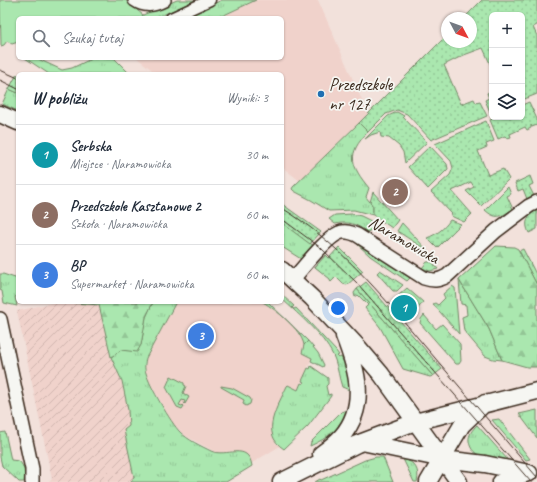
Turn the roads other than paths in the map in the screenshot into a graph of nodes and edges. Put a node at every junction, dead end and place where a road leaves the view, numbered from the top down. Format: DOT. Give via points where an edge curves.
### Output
graph roads {
  1 [pos="135,0"];
  2 [pos="164,0"];
  3 [pos="210,0"];
  4 [pos="175,16"];
  5 [pos="0,114"];
  6 [pos="16,121"];
  7 [pos="537,202"];
  8 [pos="287,275"];
  9 [pos="0,319"];
  10 [pos="342,330"];
  11 [pos="537,391"];
  12 [pos="485,403"];
  13 [pos="415,422"];
  14 [pos="362,442"];
  15 [pos="443,458"];
  16 [pos="532,474"];
  17 [pos="286,480"];
  18 [pos="32,482"];
  19 [pos="428,482"];
  20 [pos="459,482"];
  21 [pos="502,482"];
  1 -- 2 [label="street" via="144,4 155,4"];
  3 -- 4 [label="street"];
  5 -- 6 [label="street"];
  7 -- 8 [label="street, Naramowicka" via="496,231 440,280 424,278 357,235 345,232 340,232"];
  8 -- 10 [label="street, Naramowicka"];
  9 -- 18 [label="street" via="32,469"];
  10 -- 13 [label="street, Naramowicka" via="380,374"];
  10 -- 17 [label="street" via="358,382 359,398 356,410 342,436"];
  11 -- 12 [label="street"];
  12 -- 13 [label="street"];
  12 -- 15 [label="street" via="462,426"];
  13 -- 14 [label="street"];
  13 -- 15 [label="street, Naramowicka"];
  14 -- 15 [label="street"];
  14 -- 17 [label="street"];
  15 -- 16 [label="street"];
  15 -- 19 [label="street"];
  15 -- 20 [label="street, Naramowicka"];
  16 -- 21 [label="street"];
}
